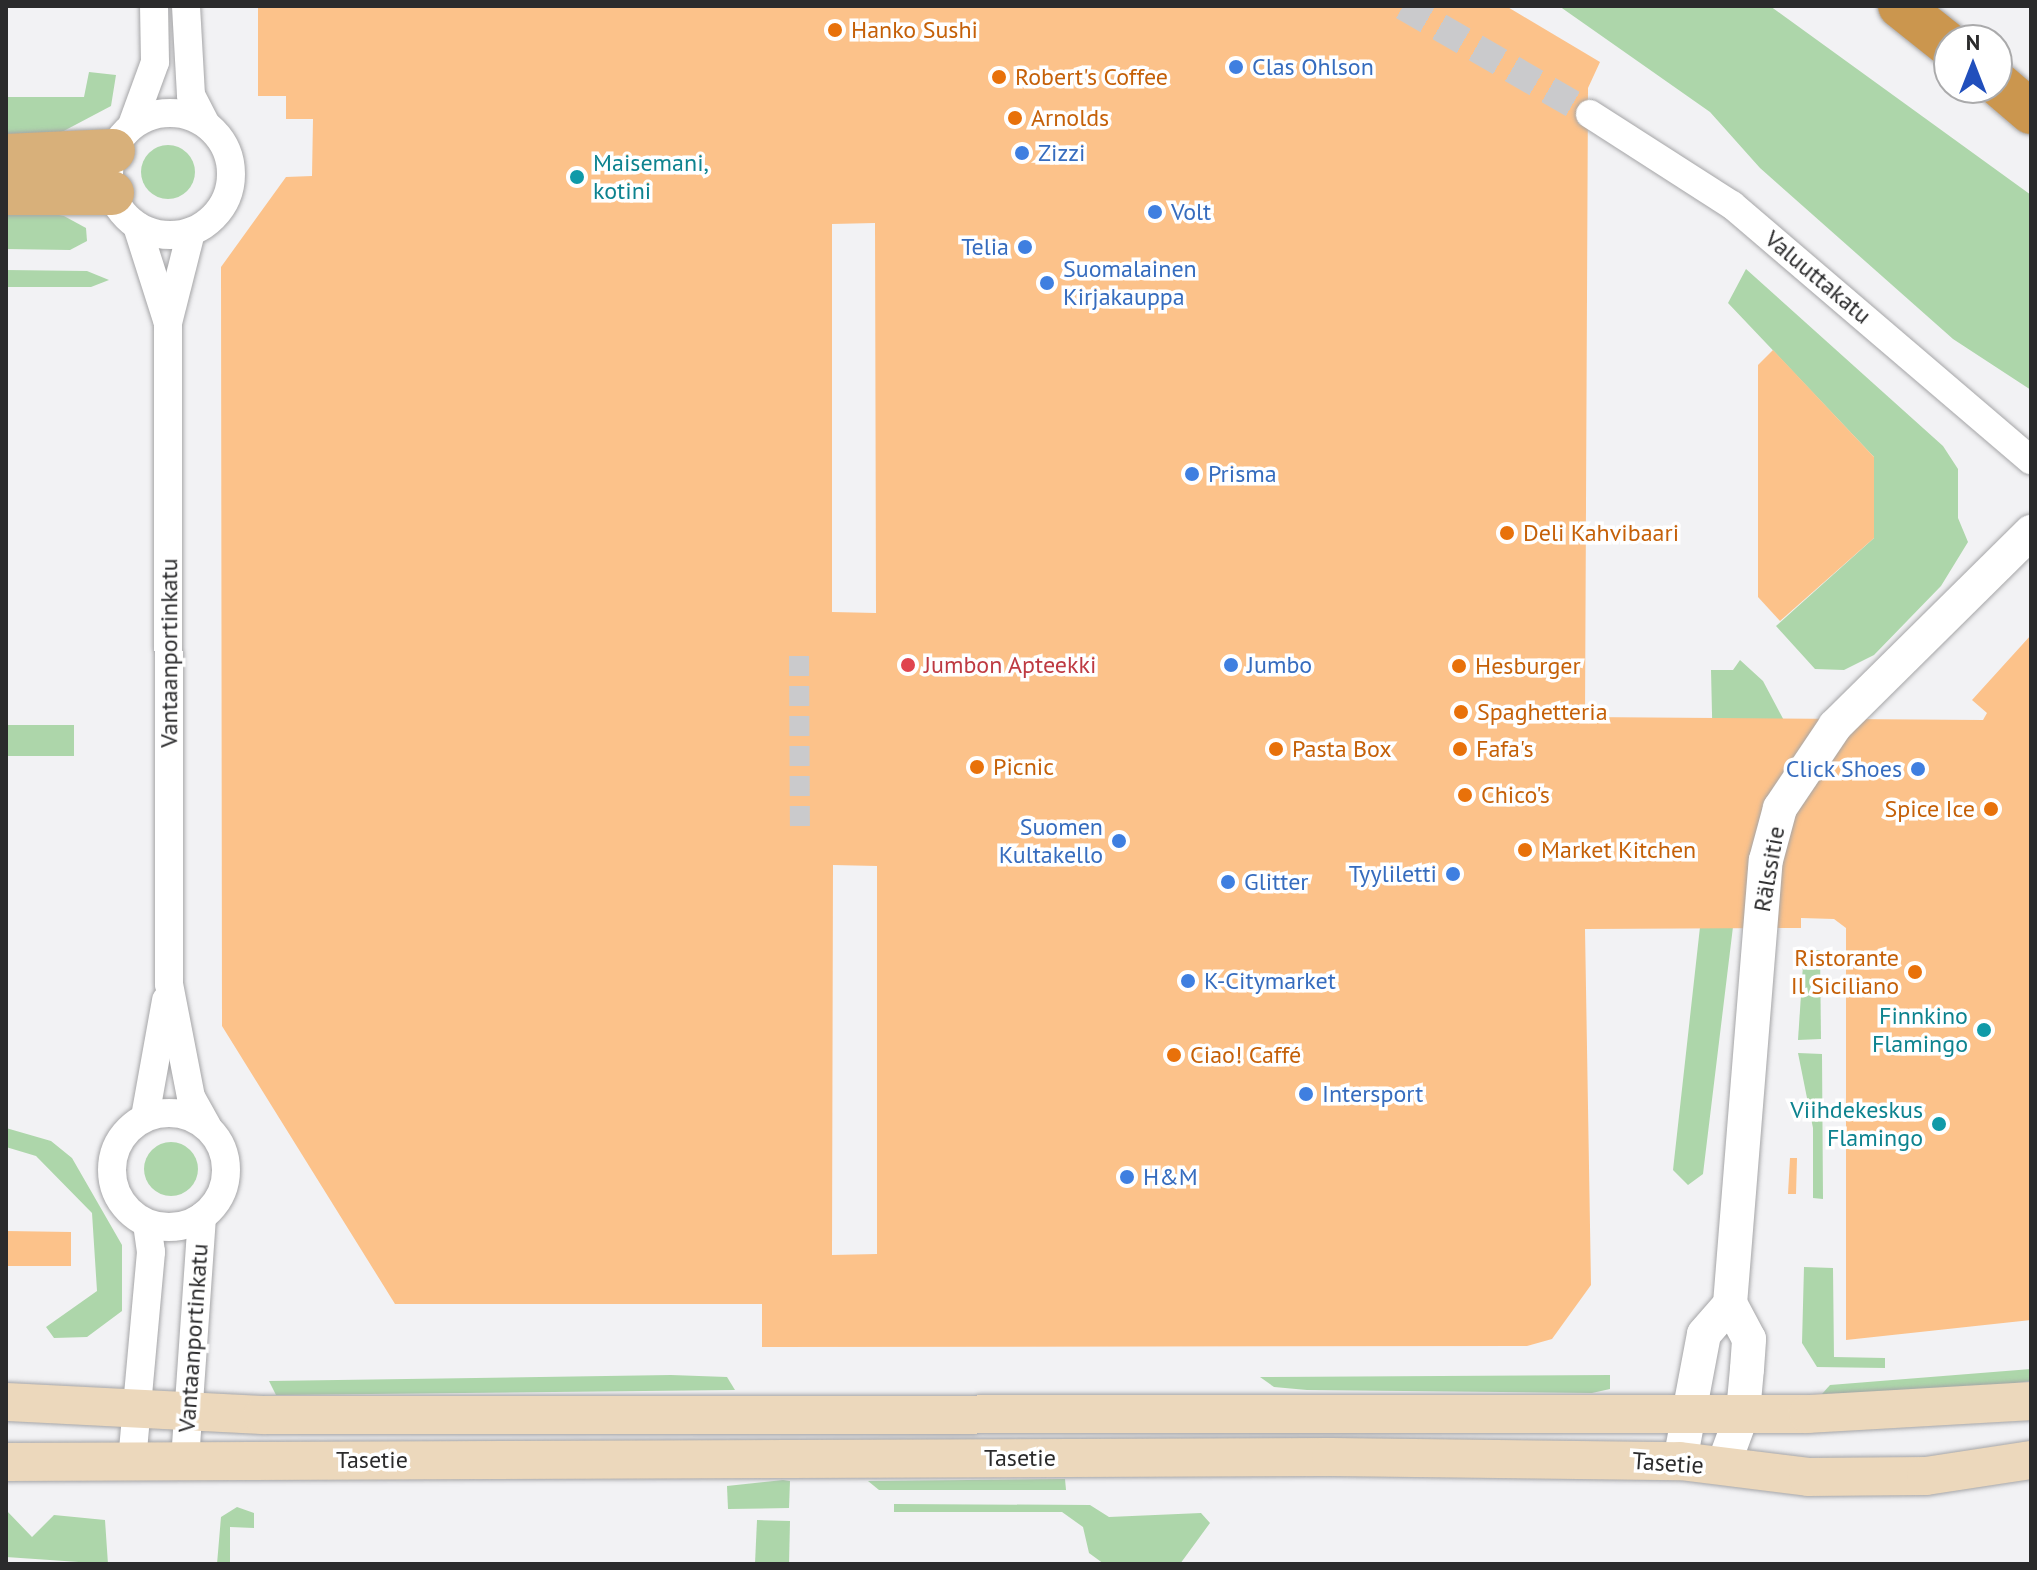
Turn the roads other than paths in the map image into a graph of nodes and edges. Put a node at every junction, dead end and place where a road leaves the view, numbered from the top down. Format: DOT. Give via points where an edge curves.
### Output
graph roads {
  1 [pos="154,6"];
  2 [pos="186,6"];
  3 [pos="1900,6"];
  4 [pos="1933,32"];
  5 [pos="2013,97"];
  6 [pos="2031,112"];
  7 [pos="1590,114"];
  8 [pos="205,122"];
  9 [pos="122,138"];
  10 [pos="6,156"];
  11 [pos="6,193"];
  12 [pos="124,210"];
  13 [pos="191,232"];
  14 [pos="168,323"];
  15 [pos="2031,460"];
  16 [pos="2031,532"];
  17 [pos="169,984"];
  18 [pos="145,1117"];
  19 [pos="207,1126"];
  20 [pos="202,1217"];
  21 [pos="147,1223"];
  22 [pos="1730,1304"];
  23 [pos="2031,1401"];
  24 [pos="6,1402"];
  25 [pos="140,1409"];
  26 [pos="1689,1410"];
  27 [pos="190,1411"];
  28 [pos="1743,1412"];
  29 [pos="185,1460"];
  30 [pos="2031,1460"];
  31 [pos="132,1461"];
  32 [pos="1680,1461"];
  33 [pos="6,1462"];
  34 [pos="1723,1466"];
  1 -- 9 [label="street" via="155,62"];
  2 -- 8 [label="street" via="191,95"];
  3 -- 4 [label="highway"];
  5 -- 6 [label="highway"];
  7 -- 15 [label="street, Valuuttakatu" via="1732,205"];
  8 -- 9 [label="street" via="174,112"];
  8 -- 13 [label="street" via="222,141 230,187 223,206"];
  9 -- 10 [label="main road"];
  9 -- 12 [label="street"];
  11 -- 12 [label="main road"];
  12 -- 13 [label="street"];
  12 -- 14 [label="street, Vantaanportinkatu"];
  13 -- 14 [label="street, Vantaanportinkatu"];
  14 -- 17 [label="street, Vantaanportinkatu"];
  16 -- 22 [label="street, Rälssitie" via="1835,726 1780,808 1766,860"];
  17 -- 18 [label="street, Vantaanportinkatu"];
  17 -- 19 [label="street, Vantaanportinkatu" via="191,1097"];
  18 -- 19 [label="street" via="171,1112"];
  18 -- 21 [label="street" via="119,1141 111,1170 122,1204"];
  19 -- 20 [label="street, Vantaanportinkatu" via="227,1171 222,1194"];
  20 -- 21 [label="street, Vantaanportinkatu" via="168,1228"];
  20 -- 27 [label="street, Vantaanportinkatu"];
  21 -- 25 [label="street, Vantaanportinkatu" via="151,1252"];
  22 -- 26 [label="street" via="1704,1334"];
  22 -- 28 [label="street" via="1749,1339"];
  23 -- 28 [label="main road, Tasetie" via="1987,1409"];
  24 -- 25 [label="main road, Tasetie"];
  25 -- 27 [label="main road, Tasetie"];
  25 -- 31 [label="street, Vantaanportinkatu"];
  26 -- 27 [label="main road, Tasetie"];
  26 -- 28 [label="main road, Tasetie"];
  26 -- 32 [label="street"];
  27 -- 29 [label="street, Vantaanportinkatu"];
  28 -- 34 [label="street"];
  29 -- 31 [label="main road, Tasetie"];
  29 -- 32 [label="main road, Tasetie"];
  30 -- 34 [label="main road, Tasetie" via="1926,1476 1808,1477"];
  31 -- 33 [label="main road, Tasetie"];
  32 -- 34 [label="main road, Tasetie"];
}
